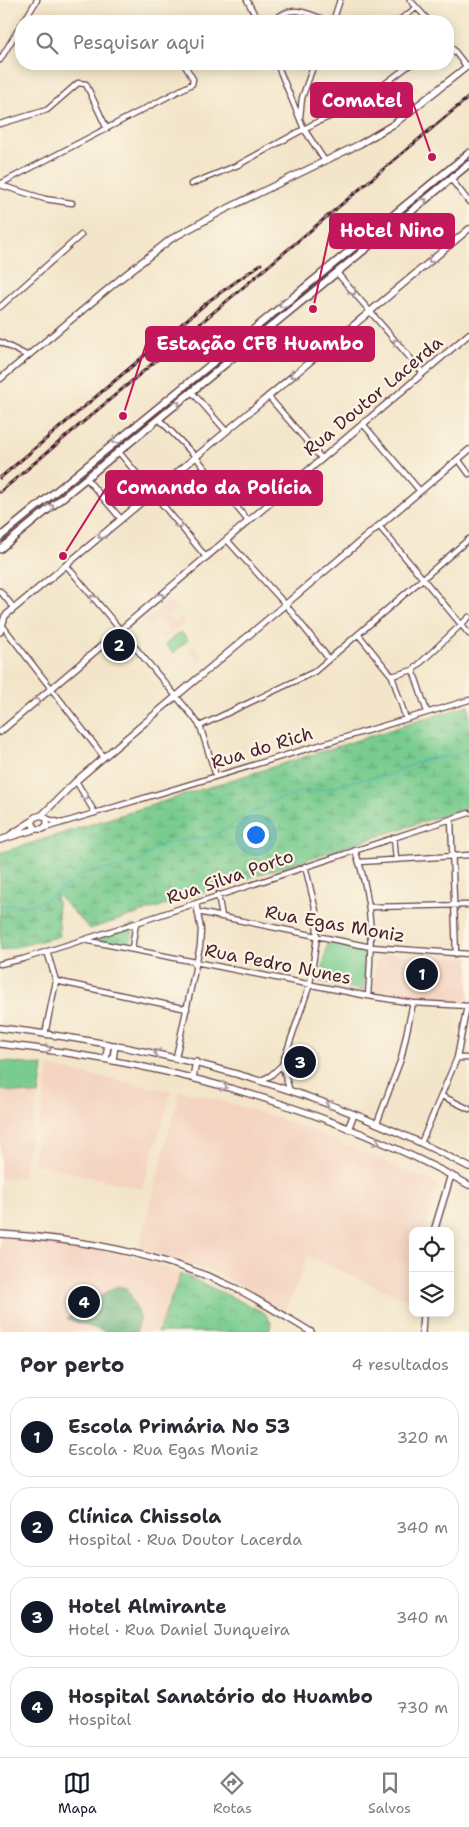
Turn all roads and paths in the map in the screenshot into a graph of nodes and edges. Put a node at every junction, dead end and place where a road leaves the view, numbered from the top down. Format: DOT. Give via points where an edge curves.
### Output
graph roads {
  1 [pos="38,0"];
  2 [pos="247,0"];
  3 [pos="340,0"];
  4 [pos="410,0"];
  5 [pos="416,8"];
  6 [pos="28,15"];
  7 [pos="255,15"];
  8 [pos="282,15"];
  9 [pos="312,15"];
  10 [pos="335,15"];
  11 [pos="406,15"];
  12 [pos="422,15"];
  13 [pos="15,35"];
  14 [pos="454,50"];
  15 [pos="1,56"];
  16 [pos="468,66"];
  17 [pos="188,70"];
  18 [pos="279,70"];
  19 [pos="312,70"];
  20 [pos="403,70"];
  21 [pos="299,118"];
  22 [pos="0,124"];
  23 [pos="106,127"];
  24 [pos="304,129"];
  25 [pos="469,153"];
  26 [pos="325,161"];
  27 [pos="469,164"];
  28 [pos="450,179"];
  29 [pos="191,184"];
  30 [pos="0,185"];
  31 [pos="469,202"];
  32 [pos="72,203"];
  33 [pos="406,204"];
  34 [pos="412,211"];
  35 [pos="469,229"];
  36 [pos="82,235"];
  37 [pos="367,237"];
  38 [pos="373,244"];
  39 [pos="337,273"];
  40 [pos="295,294"];
  41 [pos="302,302"];
  42 [pos="0,307"];
  43 [pos="370,311"];
  44 [pos="469,334"];
  45 [pos="0,342"];
  46 [pos="221,354"];
  47 [pos="28,356"];
  48 [pos="228,362"];
  49 [pos="423,373"];
  50 [pos="0,379"];
  51 [pos="192,392"];
  52 [pos="268,396"];
  53 [pos="159,418"];
  54 [pos="363,424"];
  55 [pos="132,427"];
  56 [pos="226,431"];
  57 [pos="139,434"];
  58 [pos="469,450"];
  59 [pos="118,452"];
  60 [pos="196,456"];
  61 [pos="322,459"];
  62 [pos="458,459"];
  63 [pos="469,474"];
  64 [pos="86,478"];
  65 [pos="420,491"];
  66 [pos="153,492"];
  67 [pos="24,517"];
  68 [pos="121,519"];
  69 [pos="248,521"];
  70 [pos="30,524"];
  71 [pos="379,526"];
  72 [pos="0,537"];
  73 [pos="469,539"];
  74 [pos="227,540"];
  75 [pos="0,549"];
  76 [pos="206,557"];
  77 [pos="66,565"];
  78 [pos="423,579"];
  79 [pos="0,591"];
  80 [pos="286,605"];
  81 [pos="14,608"];
  82 [pos="469,617"];
  83 [pos="1,623"];
  84 [pos="460,624"];
  85 [pos="120,631"];
  86 [pos="0,632"];
  87 [pos="358,634"];
  88 [pos="469,634"];
  89 [pos="330,659"];
  90 [pos="413,670"];
  91 [pos="392,676"];
  92 [pos="51,690"];
  93 [pos="175,696"];
  94 [pos="469,700"];
  95 [pos="427,712"];
  96 [pos="406,718"];
  97 [pos="200,726"];
  98 [pos="0,732"];
  99 [pos="104,757"];
  100 [pos="216,776"];
  101 [pos="76,781"];
  102 [pos="95,813"];
  103 [pos="469,813"];
  104 [pos="44,817"];
  105 [pos="451,819"];
  106 [pos="32,821"];
  107 [pos="63,823"];
  108 [pos="45,828"];
  109 [pos="36,829"];
  110 [pos="394,837"];
  111 [pos="2,839"];
  112 [pos="355,850"];
  113 [pos="469,855"];
  114 [pos="452,856"];
  115 [pos="396,859"];
  116 [pos="360,862"];
  117 [pos="305,866"];
  118 [pos="218,894"];
  119 [pos="196,903"];
  120 [pos="469,905"];
  121 [pos="454,906"];
  122 [pos="370,907"];
  123 [pos="198,912"];
  124 [pos="222,917"];
  125 [pos="136,923"];
  126 [pos="317,936"];
  127 [pos="83,939"];
  128 [pos="371,947"];
  129 [pos="132,948"];
  130 [pos="47,951"];
  131 [pos="456,954"];
  132 [pos="469,954"];
  133 [pos="198,962"];
  134 [pos="0,964"];
  135 [pos="56,980"];
  136 [pos="310,984"];
  137 [pos="368,996"];
  138 [pos="414,1003"];
  139 [pos="468,1006"];
  140 [pos="187,1009"];
  141 [pos="0,1028"];
  142 [pos="45,1034"];
  143 [pos="0,1044"];
  144 [pos="108,1044"];
  145 [pos="115,1045"];
  146 [pos="176,1057"];
  147 [pos="106,1058"];
  148 [pos="457,1058"];
  149 [pos="469,1058"];
  150 [pos="113,1059"];
  151 [pos="196,1062"];
  152 [pos="282,1065"];
  153 [pos="193,1078"];
  154 [pos="260,1080"];
  155 [pos="289,1088"];
  156 [pos="442,1096"];
  157 [pos="469,1109"];
  158 [pos="354,1114"];
  159 [pos="377,1123"];
  160 [pos="348,1129"];
  161 [pos="421,1143"];
  162 [pos="469,1167"];
  163 [pos="451,1175"];
  164 [pos="469,1185"];
  165 [pos="435,1227"];
  166 [pos="0,1234"];
  167 [pos="423,1317"];
  168 [pos="311,1332"];
  169 [pos="422,1332"];
  1 -- 6 [label="street"];
  2 -- 7 [label="street"];
  3 -- 10 [label="street"];
  4 -- 5 [label="street"];
  5 -- 11 [label="street"];
  5 -- 12 [label="street"];
  8 -- 9 [label="street" via="289,10 301,10"];
  13 -- 15 [label="street"];
  14 -- 16 [label="street"];
  16 -- 26 [label="street" via="394,124"];
  17 -- 23 [label="street" via="193,78 192,84"];
  18 -- 21 [label="street"];
  19 -- 21 [label="street"];
  20 -- 24 [label="street" via="361,102"];
  21 -- 24 [label="street"];
  22 -- 23 [label="street" via="47,110 83,82"];
  23 -- 30 [label="street"];
  24 -- 26 [label="street"];
  24 -- 29 [label="street" via="238,165"];
  25 -- 33 [label="main road"];
  26 -- 47 [label="street" via="171,239"];
  27 -- 28 [label="main road"];
  28 -- 31 [label="street"];
  34 -- 28 [label="main road, one-way"];
  30 -- 32 [label="street"];
  33 -- 34 [label="main road"];
  33 -- 37 [label="main road"];
  34 -- 38 [label="main road"];
  35 -- 43 [label="street, one-way"];
  36 -- 42 [label="street"];
  37 -- 38 [label="main road"];
  37 -- 40 [label="main road"];
  38 -- 39 [label="main road"];
  39 -- 41 [label="main road"];
  39 -- 43 [label="street, one-way"];
  40 -- 41 [label="main road"];
  40 -- 46 [label="main road, one-way"];
  41 -- 48 [label="main road"];
  49 -- 43 [label="street, one-way"];
  43 -- 52 [label="street, one-way"];
  44 -- 49 [label="street, Rua Doutor Lacerda"];
  45 -- 47 [label="street"];
  46 -- 48 [label="main road"];
  46 -- 55 [label="main road"];
  47 -- 50 [label="street"];
  48 -- 51 [label="main road"];
  49 -- 54 [label="street, Rua Doutor Lacerda"];
  53 -- 51 [label="main road, one-way"];
  51 -- 56 [label="street"];
  52 -- 56 [label="street"];
  52 -- 61 [label="street"];
  53 -- 57 [label="main road"];
  53 -- 60 [label="street"];
  54 -- 61 [label="street, Rua Doutor Lacerda"];
  54 -- 65 [label="street"];
  55 -- 57 [label="main road"];
  55 -- 67 [label="main road, one-way"];
  56 -- 60 [label="street"];
  57 -- 59 [label="main road"];
  58 -- 62 [label="street"];
  59 -- 64 [label="main road"];
  59 -- 66 [label="street"];
  60 -- 66 [label="street"];
  60 -- 69 [label="street"];
  61 -- 69 [label="street, Rua Doutor Lacerda"];
  62 -- 63 [label="street"];
  62 -- 65 [label="street"];
  64 -- 68 [label="street"];
  70 -- 64 [label="main road, one-way"];
  65 -- 71 [label="street"];
  66 -- 68 [label="street"];
  66 -- 76 [label="street, one-way"];
  67 -- 70 [label="main road"];
  67 -- 72 [label="main road"];
  68 -- 77 [label="street, one-way"];
  69 -- 74 [label="street, Rua Doutor Lacerda"];
  70 -- 75 [label="main road"];
  71 -- 78 [label="street"];
  71 -- 80 [label="street"];
  73 -- 78 [label="street"];
  74 -- 76 [label="street, Rua Doutor Lacerda"];
  74 -- 80 [label="street"];
  85 -- 76 [label="street, Rua Doutor Lacerda, one-way"];
  77 -- 81 [label="street"];
  85 -- 77 [label="street, one-way"];
  78 -- 84 [label="street"];
  78 -- 87 [label="street"];
  79 -- 81 [label="street"];
  80 -- 89 [label="street"];
  80 -- 93 [label="street"];
  81 -- 83 [label="street"];
  82 -- 84 [label="street"];
  83 -- 86 [label="street"];
  83 -- 92 [label="street"];
  84 -- 88 [label="street"];
  84 -- 90 [label="street"];
  85 -- 92 [label="street, Rua Doutor Lacerda"];
  85 -- 93 [label="street"];
  87 -- 89 [label="street"];
  87 -- 91 [label="street"];
  89 -- 97 [label="street" via="314,672"];
  90 -- 91 [label="street"];
  90 -- 95 [label="street"];
  91 -- 96 [label="street"];
  98 -- 92 [label="street, Rua Doutor Lacerda, one-way"];
  92 -- 99 [label="street"];
  93 -- 97 [label="street"];
  93 -- 99 [label="street"];
  94 -- 95 [label="street, Rua do Rich"];
  95 -- 96 [label="street, Rua do Rich"];
  96 -- 100 [label="street, Rua do Rich"];
  97 -- 100 [label="street"];
  99 -- 101 [label="street"];
  100 -- 102 [label="street, Rua do Rich"];
  101 -- 102 [label="street, one-way"];
  101 -- 104 [label="street"];
  102 -- 107 [label="street, Rua do Rich"];
  103 -- 105 [label="street, Rua Silva Porto"];
  104 -- 106 [label="street" via="37,815"];
  104 -- 107 [label="street"];
  104 -- 108 [label="street"];
  105 -- 110 [label="street, Rua Silva Porto"];
  105 -- 114 [label="street"];
  106 -- 109 [label="street"];
  106 -- 111 [label="street"];
  107 -- 108 [label="street, Rua do Rich"];
  108 -- 109 [label="street"];
  109 -- 111 [label="street"];
  110 -- 112 [label="street, Rua Silva Porto"];
  110 -- 115 [label="street"];
  112 -- 116 [label="street"];
  112 -- 117 [label="street, Rua Silva Porto"];
  113 -- 114 [label="street"];
  114 -- 115 [label="street"];
  114 -- 121 [label="street"];
  115 -- 116 [label="street"];
  116 -- 122 [label="street"];
  117 -- 118 [label="street, Rua Silva Porto"];
  117 -- 126 [label="street" via="316,911"];
  118 -- 119 [label="street, Rua Silva Porto"];
  118 -- 124 [label="street"];
  119 -- 123 [label="street"];
  119 -- 125 [label="street, Rua Silva Porto"];
  120 -- 121 [label="street"];
  121 -- 122 [label="street"];
  121 -- 131 [label="street"];
  122 -- 128 [label="street"];
  123 -- 124 [label="street, Rua Egas Moniz"];
  123 -- 133 [label="street" via="201,930"];
  124 -- 126 [label="street, Rua Egas Moniz"];
  125 -- 127 [label="street, Rua Silva Porto"];
  125 -- 129 [label="street"];
  126 -- 128 [label="street, Rua Egas Moniz"];
  126 -- 136 [label="street"];
  127 -- 129 [label="street, Rua Pedro Nunes"];
  127 -- 130 [label="street, Rua Silva Porto"];
  128 -- 131 [label="street, Rua Egas Moniz"];
  128 -- 137 [label="street"];
  129 -- 133 [label="street, Rua Pedro Nunes"];
  130 -- 134 [label="street, Rua Silva Porto"];
  130 -- 135 [label="street"];
  131 -- 132 [label="street, Rua Egas Moniz"];
  133 -- 136 [label="street, Rua Pedro Nunes"];
  133 -- 140 [label="street"];
  135 -- 140 [label="street"];
  135 -- 142 [label="street"];
  136 -- 137 [label="street, Rua Pedro Nunes"];
  136 -- 152 [label="street"];
  137 -- 138 [label="street, Rua Pedro Nunes"];
  138 -- 139 [label="street, Rua Pedro Nunes"];
  138 -- 159 [label="street" via="402,1059"];
  139 -- 148 [label="street"];
  140 -- 146 [label="street"];
  141 -- 142 [label="street"];
  142 -- 144 [label="street"];
  143 -- 147 [label="street, one-way"];
  144 -- 145 [label="street"];
  144 -- 147 [label="street"];
  146 -- 145 [label="street, one-way"];
  145 -- 150 [label="street"];
  146 -- 151 [label="street"];
  147 -- 150 [label="street"];
  148 -- 149 [label="street"];
  148 -- 156 [label="street"];
  150 -- 153 [label="street"];
  151 -- 153 [label="street"];
  151 -- 154 [label="street"];
  152 -- 154 [label="street"];
  152 -- 155 [label="street"];
  153 -- 160 [label="street, one-way"];
  154 -- 155 [label="street"];
  158 -- 155 [label="street, one-way"];
  156 -- 157 [label="street"];
  156 -- 161 [label="street"];
  158 -- 159 [label="street"];
  158 -- 160 [label="street"];
  159 -- 161 [label="street"];
  160 -- 163 [label="street, one-way"];
  161 -- 162 [label="street"];
  163 -- 164 [label="street"];
  163 -- 165 [label="street"];
  166 -- 168 [label="street" via="88,1243 176,1264 236,1288"];
  167 -- 169 [label="street"];
}
